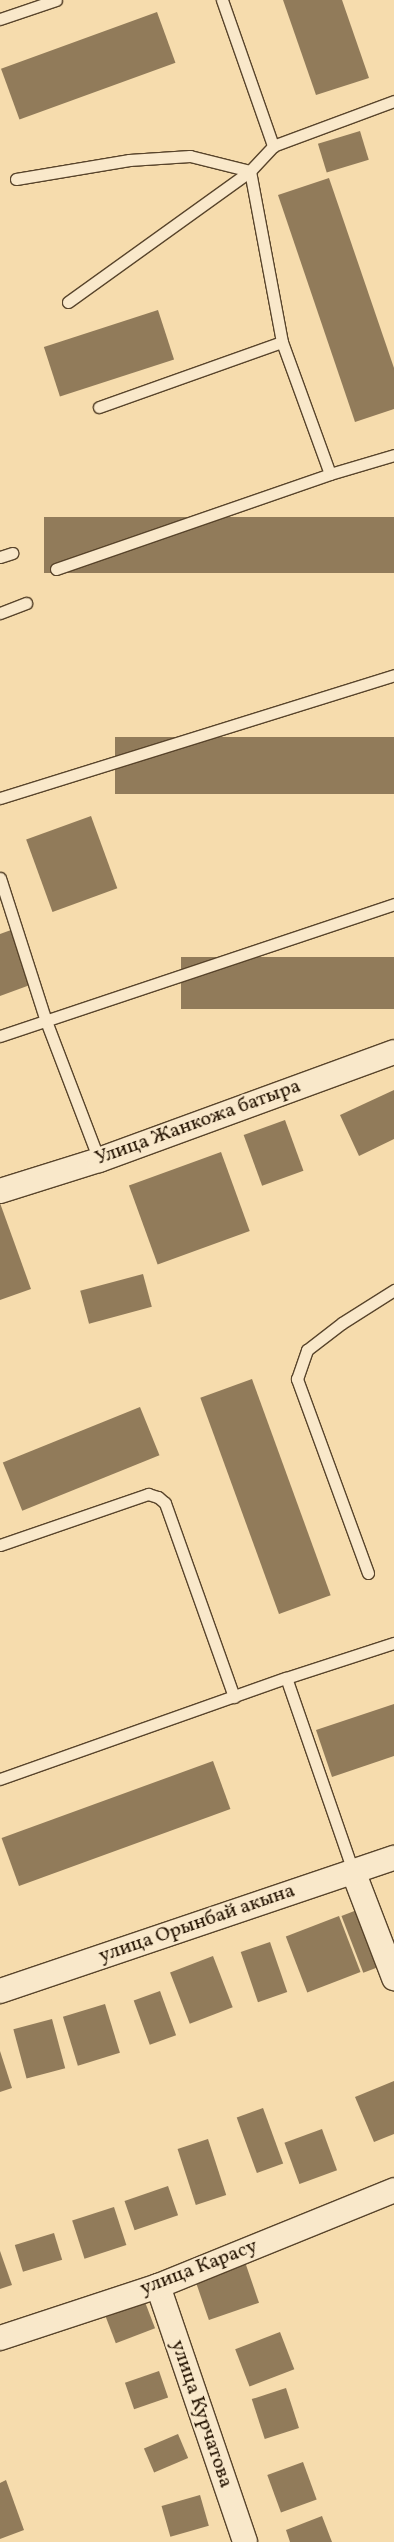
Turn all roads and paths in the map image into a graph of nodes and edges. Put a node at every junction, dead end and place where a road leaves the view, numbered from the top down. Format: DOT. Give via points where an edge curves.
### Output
graph roads {
  1 [pos="56,0"];
  2 [pos="222,0"];
  3 [pos="0,19"];
  4 [pos="394,101"];
  5 [pos="273,146"];
  6 [pos="250,171"];
  7 [pos="16,178"];
  8 [pos="68,302"];
  9 [pos="282,342"];
  10 [pos="99,407"];
  11 [pos="394,455"];
  12 [pos="330,474"];
  13 [pos="12,553"];
  14 [pos="0,557"];
  15 [pos="56,569"];
  16 [pos="26,603"];
  17 [pos="0,613"];
  18 [pos="394,675"];
  19 [pos="0,798"];
  20 [pos="0,878"];
  21 [pos="394,904"];
  22 [pos="46,1020"];
  23 [pos="0,1036"];
  24 [pos="394,1052"];
  25 [pos="99,1160"];
  26 [pos="0,1191"];
  27 [pos="394,1290"];
  28 [pos="0,1545"];
  29 [pos="368,1573"];
  30 [pos="394,1643"];
  31 [pos="286,1678"];
  32 [pos="234,1697"];
  33 [pos="0,1779"];
  34 [pos="394,1858"];
  35 [pos="353,1871"];
  36 [pos="394,1978"];
  37 [pos="0,1991"];
  38 [pos="394,2190"];
  39 [pos="158,2286"];
  40 [pos="0,2338"];
  41 [pos="245,2542"];
  1 -- 3 [label="lane"];
  2 -- 5 [label="lane"];
  4 -- 5 [label="lane"];
  5 -- 6 [label="lane"];
  6 -- 7 [label="lane" via="190,156 129,160"];
  6 -- 8 [label="lane"];
  6 -- 9 [label="lane"];
  9 -- 10 [label="lane"];
  9 -- 12 [label="lane"];
  11 -- 12 [label="lane"];
  12 -- 15 [label="lane"];
  13 -- 14 [label="lane"];
  16 -- 17 [label="lane"];
  18 -- 19 [label="lane"];
  20 -- 22 [label="lane"];
  21 -- 22 [label="lane"];
  22 -- 23 [label="lane"];
  22 -- 25 [label="lane"];
  24 -- 25 [label="street, Улица Жанкожа батыра"];
  25 -- 26 [label="street, Улица Жанкожа батыра"];
  27 -- 29 [label="lane" via="307,1350 297,1379"];
  28 -- 32 [label="lane" via="148,1494 158,1497 165,1503"];
  30 -- 31 [label="lane"];
  31 -- 32 [label="lane"];
  31 -- 35 [label="lane"];
  32 -- 33 [label="lane"];
  34 -- 35 [label="street, улица Орынбай акына"];
  35 -- 36 [label="street"];
  35 -- 37 [label="street, улица Орынбай акына"];
  38 -- 39 [label="street, улица Карасу"];
  39 -- 40 [label="street, улица Карасу"];
  39 -- 41 [label="street, улица Курчатова"];
}
